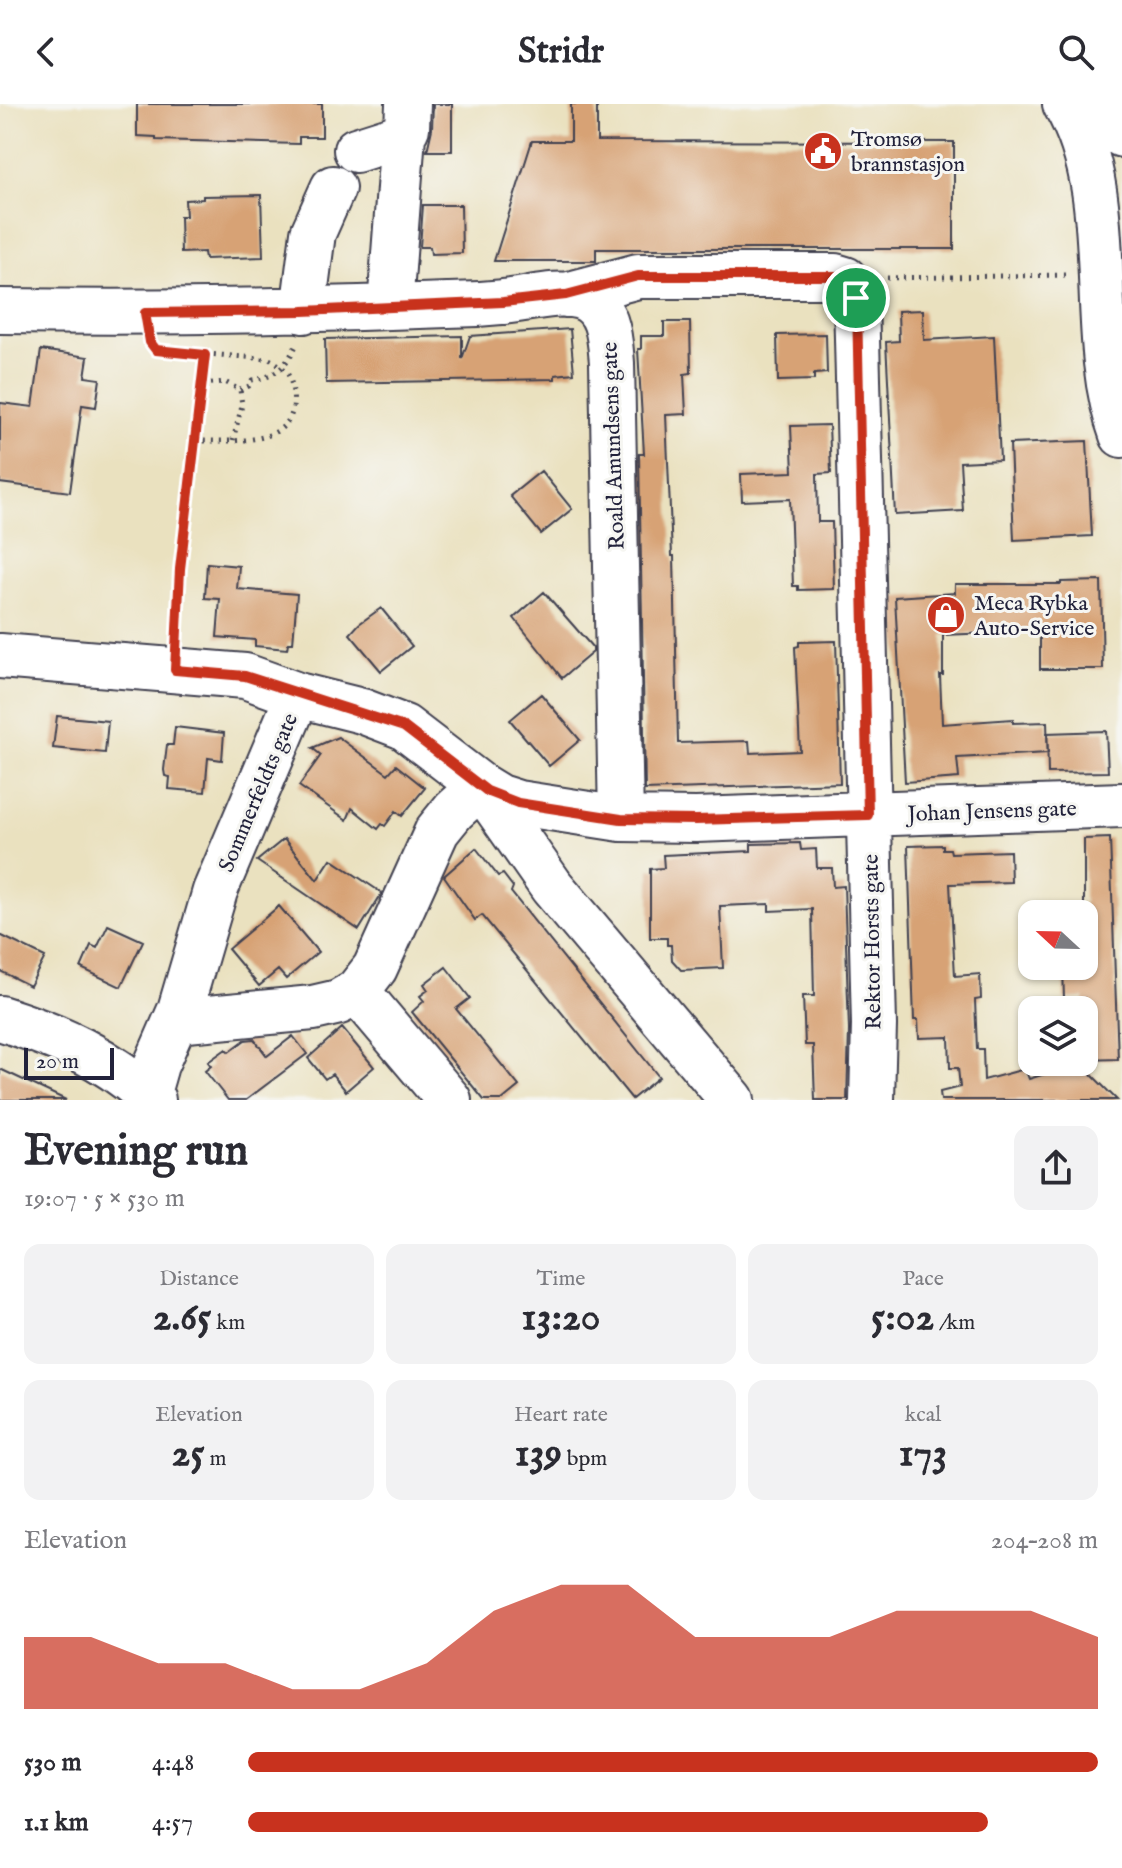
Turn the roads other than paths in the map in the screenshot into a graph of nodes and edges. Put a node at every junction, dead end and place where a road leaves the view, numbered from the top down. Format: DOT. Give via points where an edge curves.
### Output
graph roads {
  1 [pos="1065,104"];
  2 [pos="405,120"];
  3 [pos="356,150"];
  4 [pos="333,188"];
  5 [pos="566,295"];
  6 [pos="390,307"];
  7 [pos="313,310"];
  8 [pos="0,311"];
  9 [pos="1122,435"];
  10 [pos="0,656"];
  11 [pos="298,695"];
  12 [pos="481,786"];
  13 [pos="1122,805"];
  14 [pos="868,815"];
  15 [pos="621,819"];
  16 [pos="357,991"];
  17 [pos="0,1018"];
  18 [pos="176,1021"];
  19 [pos="149,1098"];
  20 [pos="449,1100"];
  21 [pos="732,1100"];
  22 [pos="872,1100"];
  1 -- 9 [label="street" via="1084,136 1096,190 1109,391"];
  2 -- 3 [label="street"];
  2 -- 6 [label="street"];
  4 -- 7 [label="street" via="313,233"];
  5 -- 6 [label="street"];
  5 -- 14 [label="street, Rektor Horsts gate" via="638,276 835,276 852,286 857,305"];
  5 -- 15 [label="street, Roald Amundsens gate" via="595,304 610,335"];
  6 -- 7 [label="street"];
  7 -- 8 [label="street"];
  10 -- 11 [label="street" via="245,676"];
  11 -- 12 [label="street, Sommerfeldts gate" via="404,727"];
  11 -- 18 [label="street, Sommerfeldts gate" via="215,891"];
  12 -- 15 [label="street, Johan Jensens gate" via="518,803"];
  12 -- 16 [label="street" via="437,831 382,956"];
  12 -- 21 [label="street, Sommerfeldts gate" via="552,887"];
  13 -- 14 [label="street, Johan Jensens gate"];
  14 -- 15 [label="street, Johan Jensens gate"];
  14 -- 22 [label="street, Rektor Horsts gate"];
  16 -- 18 [label="street" via="313,1008"];
  16 -- 20 [label="street"];
  17 -- 19 [label="street" via="89,1052 126,1075"];
  18 -- 19 [label="street, Sommerfeldts gate" via="156,1065"];
}
